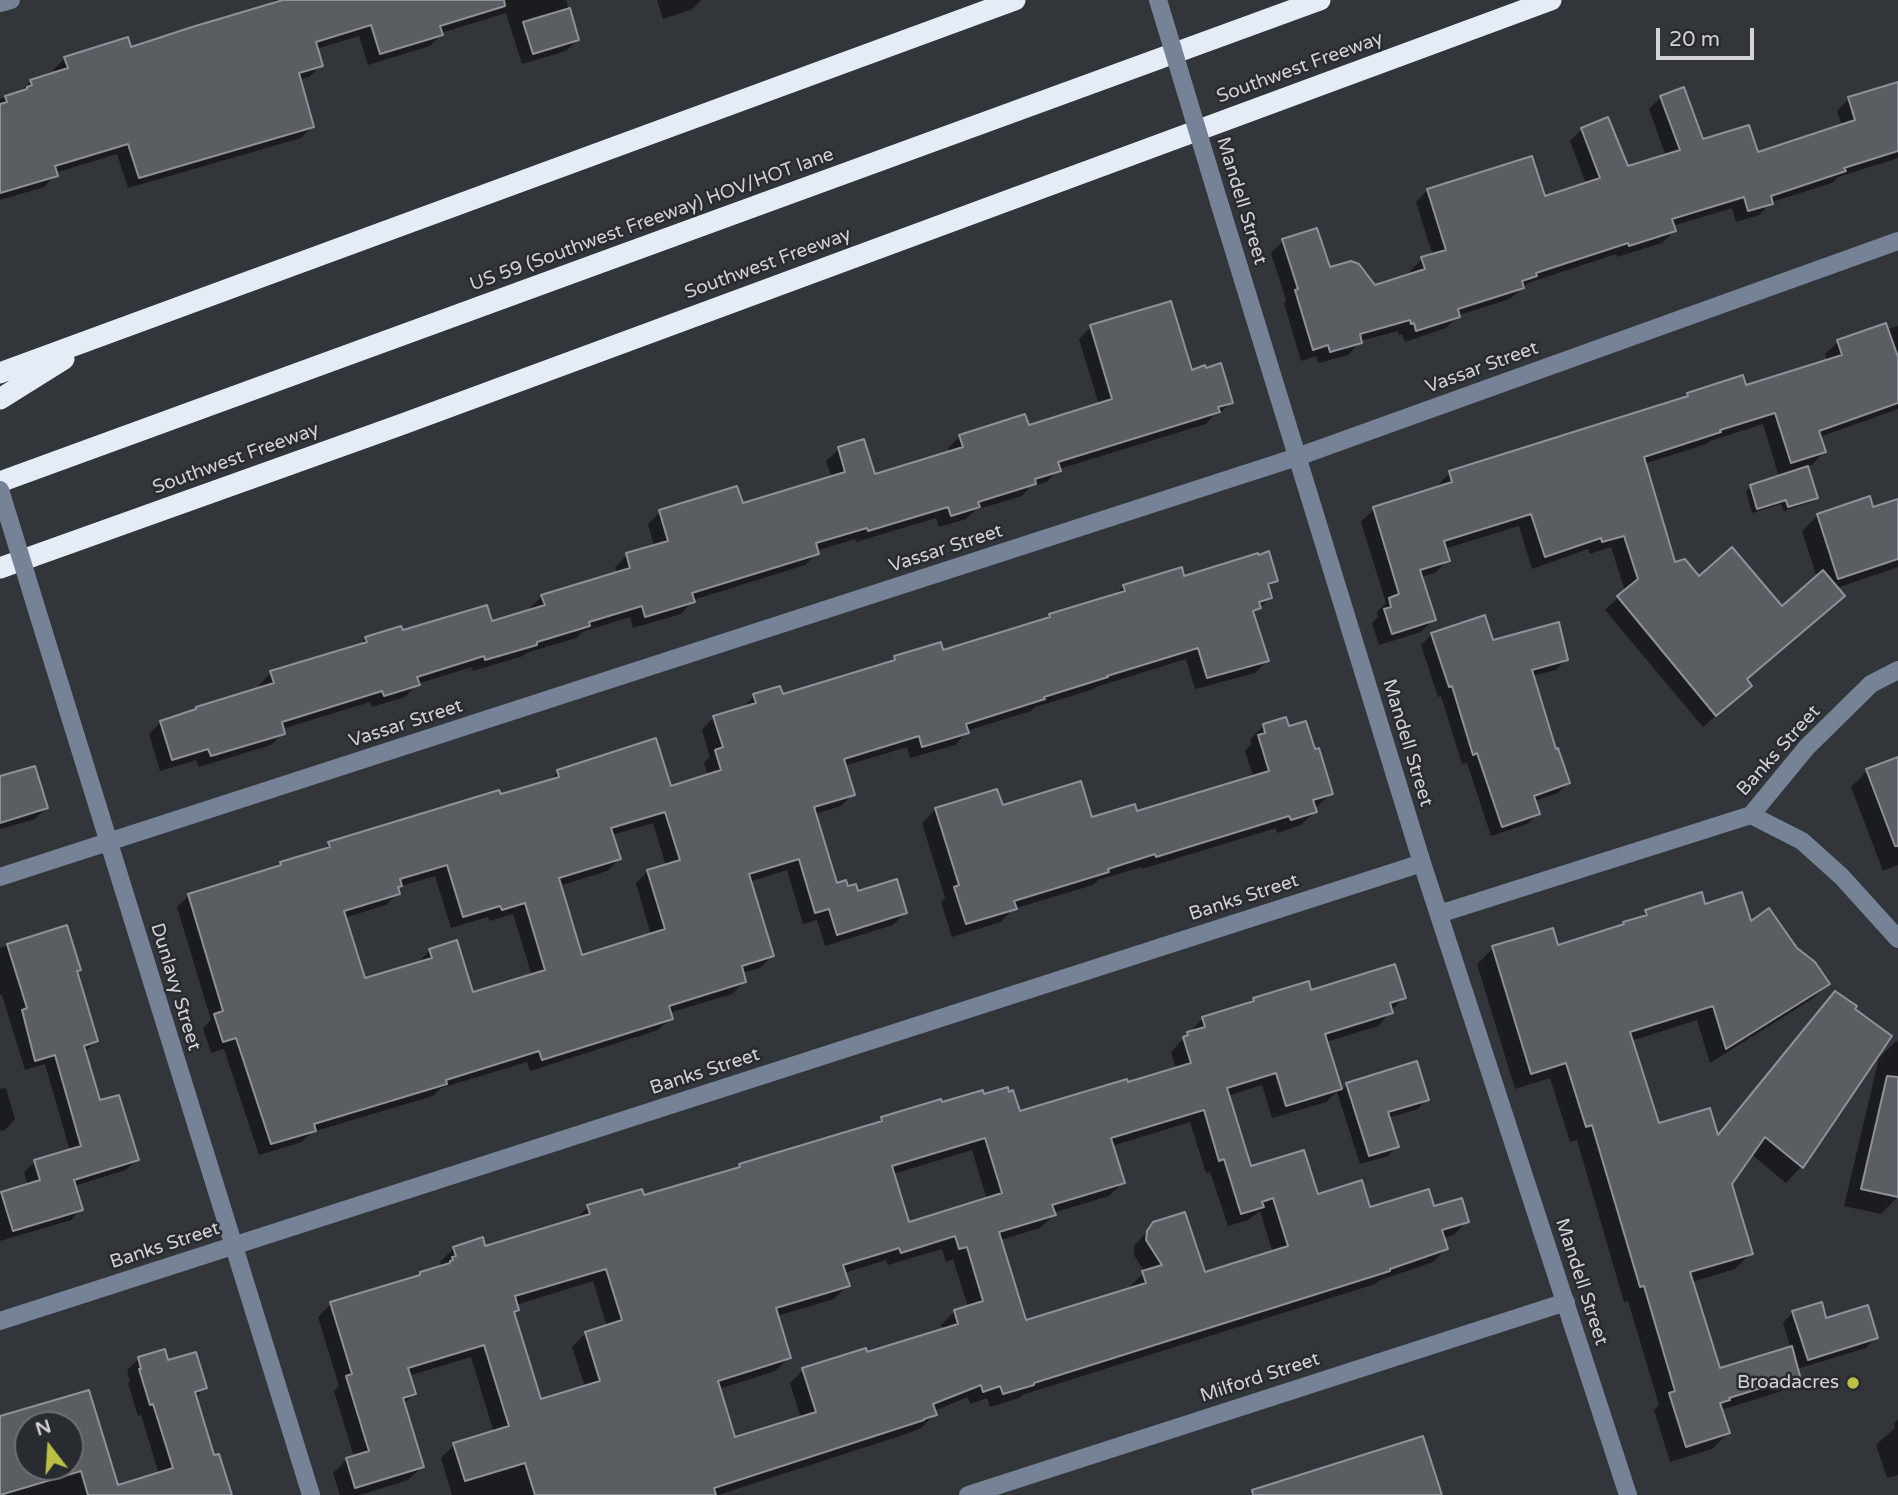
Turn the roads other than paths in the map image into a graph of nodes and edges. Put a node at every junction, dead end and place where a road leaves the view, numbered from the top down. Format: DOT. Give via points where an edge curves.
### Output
graph roads {
  1 [pos="11,0"];
  2 [pos="1015,0"];
  3 [pos="1158,0"];
  4 [pos="1320,0"];
  5 [pos="1551,0"];
  6 [pos="0,4"];
  7 [pos="1898,242"];
  8 [pos="105,334"];
  9 [pos="0,373"];
  10 [pos="0,399"];
  11 [pos="1297,457"];
  12 [pos="0,482"];
  13 [pos="0,490"];
  14 [pos="0,568"];
  15 [pos="1898,670"];
  16 [pos="1751,815"];
  17 [pos="108,842"];
  18 [pos="1422,863"];
  19 [pos="0,877"];
  20 [pos="1439,914"];
  21 [pos="1898,939"];
  22 [pos="234,1245"];
  23 [pos="1566,1302"];
  24 [pos="0,1321"];
  25 [pos="311,1495"];
  26 [pos="968,1495"];
  27 [pos="1628,1495"];
  1 -- 6 [label="street"];
  2 -- 8 [label="highway"];
  3 -- 11 [label="street, Mandell Street, bridge"];
  4 -- 12 [label="highway, US 59 (Southwest Freeway) HOV/HOT lane"];
  5 -- 14 [label="highway, Southwest Freeway"];
  7 -- 11 [label="street, Vassar Street"];
  8 -- 9 [label="highway"];
  8 -- 10 [label="highway"];
  11 -- 17 [label="street, Vassar Street"];
  11 -- 18 [label="street, Mandell Street"];
  13 -- 17 [label="street, Dunlavy Street, bridge"];
  15 -- 16 [label="street, Banks Street" via="1871,684 1807,747"];
  16 -- 20 [label="street, Banks Street"];
  16 -- 21 [label="street" via="1802,841"];
  17 -- 19 [label="street, Vassar Street"];
  17 -- 22 [label="street, Dunlavy Street"];
  18 -- 20 [label="street, Mandell Street"];
  18 -- 22 [label="street, Banks Street"];
  20 -- 23 [label="street, Mandell Street"];
  22 -- 24 [label="street, Banks Street"];
  22 -- 25 [label="street, Dunlavy Street"];
  23 -- 26 [label="street, Milford Street"];
  23 -- 27 [label="street, Mandell Street"];
}
